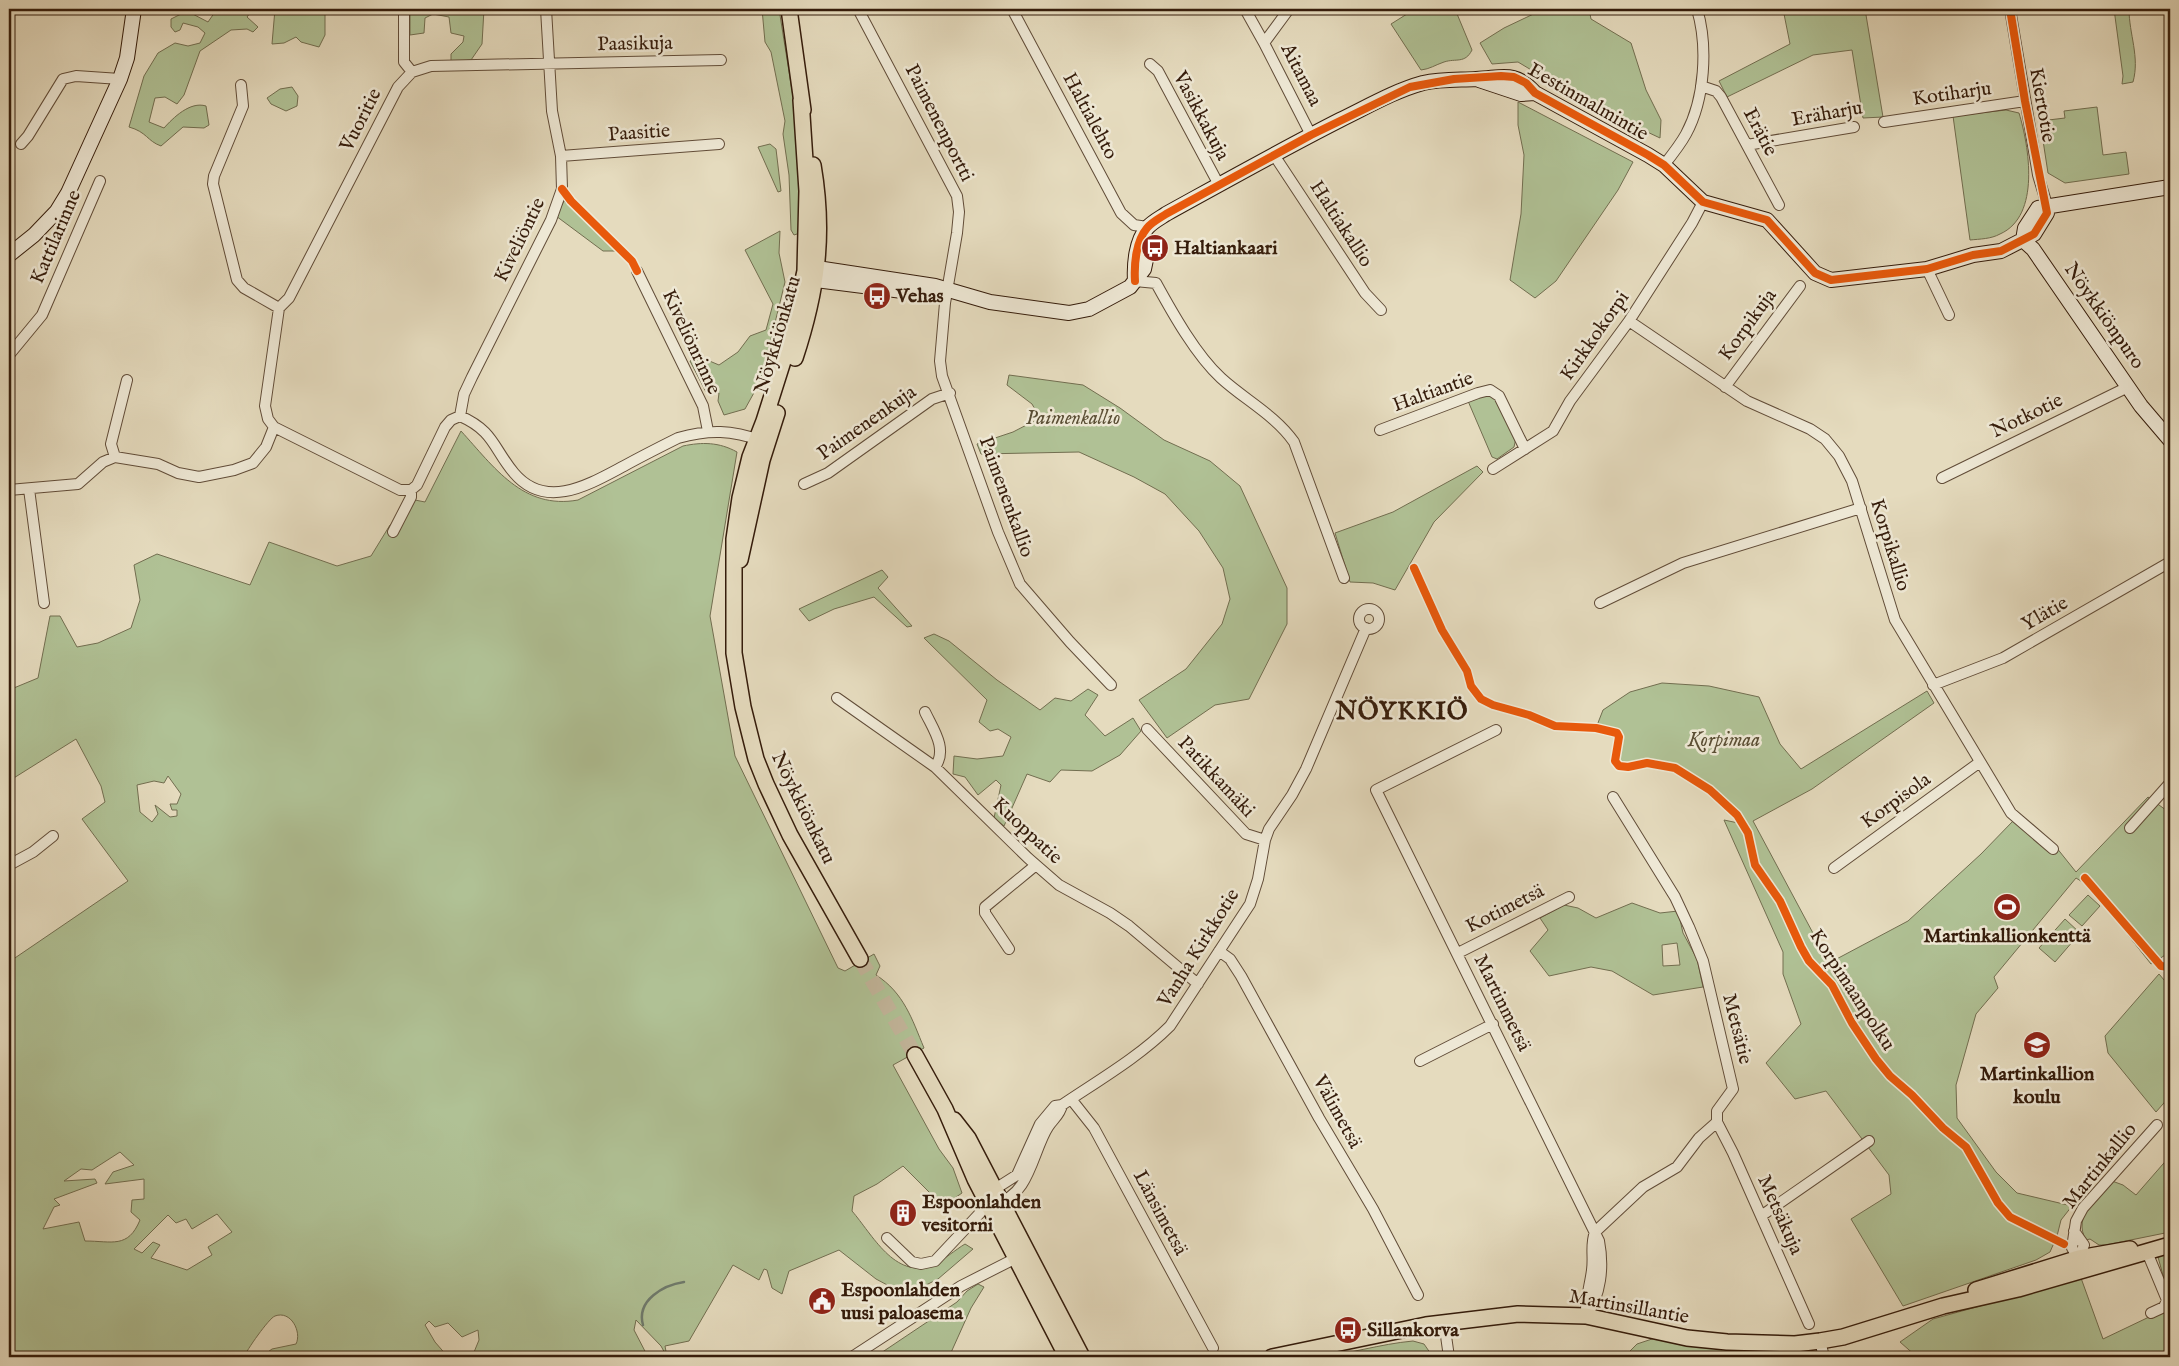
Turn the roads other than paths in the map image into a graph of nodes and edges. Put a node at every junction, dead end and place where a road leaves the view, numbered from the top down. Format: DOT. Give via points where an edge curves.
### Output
graph roads {
  1 [pos="134,9"];
  2 [pos="404,9"];
  3 [pos="546,9"];
  4 [pos="789,9"];
  5 [pos="858,9"];
  6 [pos="1012,9"];
  7 [pos="1245,9"];
  8 [pos="1289,9"];
  9 [pos="1697,9"];
  10 [pos="2010,9"];
  11 [pos="1264,43"];
  12 [pos="721,60"];
  13 [pos="549,63"];
  14 [pos="1150,64"];
  15 [pos="412,72"];
  16 [pos="120,79"];
  17 [pos="241,85"];
  18 [pos="1700,86"];
  19 [pos="2025,101"];
  20 [pos="1884,122"];
  21 [pos="1854,127"];
  22 [pos="1311,135"];
  23 [pos="20,144"];
  24 [pos="720,144"];
  25 [pos="1747,145"];
  26 [pos="1274,155"];
  27 [pos="561,156"];
  28 [pos="1664,165"];
  29 [pos="100,181"];
  30 [pos="1219,185"];
  31 [pos="2170,187"];
  32 [pos="1703,202"];
  33 [pos="2047,205"];
  34 [pos="1779,206"];
  35 [pos="1147,227"];
  36 [pos="2022,240"];
  37 [pos="9,255"];
  38 [pos="1927,269"];
  39 [pos="637,271"];
  40 [pos="813,273"];
  41 [pos="1135,280"];
  42 [pos="1800,286"];
  43 [pos="947,291"];
  44 [pos="279,308"];
  45 [pos="1381,310"];
  46 [pos="1949,315"];
  47 [pos="1628,321"];
  48 [pos="9,355"];
  49 [pos="127,380"];
  50 [pos="1725,386"];
  51 [pos="2128,387"];
  52 [pos="950,393"];
  53 [pos="460,416"];
  54 [pos="274,428"];
  55 [pos="708,430"];
  56 [pos="1380,430"];
  57 [pos="2170,440"];
  58 [pos="763,441"];
  59 [pos="1525,448"];
  60 [pos="115,457"];
  61 [pos="1493,468"];
  62 [pos="1942,478"];
  63 [pos="804,484"];
  64 [pos="9,490"];
  65 [pos="29,490"];
  66 [pos="411,490"];
  67 [pos="1861,508"];
  68 [pos="393,532"];
  69 [pos="2170,562"];
  70 [pos="1344,578"];
  71 [pos="44,603"];
  72 [pos="1600,603"];
  73 [pos="1366,628"];
  74 [pos="1111,685"];
  75 [pos="1933,685"];
  76 [pos="837,698"];
  77 [pos="925,712"];
  78 [pos="1147,729"];
  79 [pos="1496,730"];
  80 [pos="1980,762"];
  81 [pos="935,767"];
  82 [pos="2170,782"];
  83 [pos="1613,797"];
  84 [pos="2130,828"];
  85 [pos="54,836"];
  86 [pos="1265,840"];
  87 [pos="2053,849"];
  88 [pos="9,865"];
  89 [pos="1036,865"];
  90 [pos="1834,868"];
  91 [pos="1569,897"];
  92 [pos="1009,949"];
  93 [pos="1219,952"];
  94 [pos="1458,953"];
  95 [pos="860,959"];
  96 [pos="1198,984"];
  97 [pos="1493,1024"];
  98 [pos="916,1055"];
  99 [pos="1420,1060"];
  100 [pos="1066,1102"];
  101 [pos="1717,1122"];
  102 [pos="2157,1125"];
  103 [pos="1869,1140"];
  104 [pos="995,1198"];
  105 [pos="1761,1216"];
  106 [pos="1595,1232"];
  107 [pos="887,1238"];
  108 [pos="2170,1244"];
  109 [pos="2147,1252"];
  110 [pos="1022,1255"];
  111 [pos="2081,1264"];
  112 [pos="1418,1295"];
  113 [pos="2151,1313"];
  114 [pos="1586,1316"];
  115 [pos="1444,1322"];
  116 [pos="1809,1324"];
  117 [pos="1820,1341"];
  118 [pos="1213,1348"];
  119 [pos="1306,1351"];
  120 [pos="852,1357"];
  121 [pos="1067,1357"];
  122 [pos="1082,1357"];
  123 [pos="1272,1357"];
  124 [pos="1289,1357"];
  125 [pos="1449,1357"];
  126 [pos="1824,1357"];
  1 -- 16 [label="street" via="127,58"];
  2 -- 15 [label="street" via="404,62"];
  3 -- 13 [label="street, Kiveliöntie"];
  4 -- 40 [label="main road, Nöykkiönkatu" via="801,100"];
  5 -- 43 [label="street, Paimenenportti" via="957,196 957,233"];
  6 -- 35 [label="street, Haltialehto" via="1121,214 1134,225"];
  7 -- 11 [label="street"];
  8 -- 11 [label="street, Aitamaa"];
  9 -- 18 [label="street" via="1704,53"];
  10 -- 19 [label="street, Kiertotie"];
  11 -- 22 [label="street, Aitamaa"];
  12 -- 13 [label="street, Paasikuja"];
  13 -- 15 [label="street" via="431,66"];
  13 -- 27 [label="street, Kiveliöntie" via="552,111"];
  14 -- 30 [label="street, Vasikkakuja" via="1158,72"];
  15 -- 44 [label="street, Vuoritie" via="398,87 297,284"];
  16 -- 23 [label="street" via="76,76 63,79"];
  16 -- 37 [label="street" via="57,211"];
  17 -- 44 [label="street" via="243,106 214,176 214,191 237,280 244,288"];
  18 -- 25 [label="street, Erätie" via="1721,97"];
  18 -- 28 [label="street" via="1689,129"];
  19 -- 20 [label="street, Kotiharju"];
  19 -- 33 [label="street, Kiertotie" via="2038,175"];
  21 -- 25 [label="street, Eräharju"];
  22 -- 26 [label="street, Eestinmalmintie"];
  22 -- 28 [label="street, Eestinmalmintie" via="1410,87 1454,79 1514,77 1535,93"];
  24 -- 27 [label="street, Paasitie"];
  25 -- 34 [label="street, Erätie"];
  26 -- 30 [label="street, Eestinmalmintie"];
  26 -- 45 [label="street, Haltiakallio" via="1365,293"];
  27 -- 53 [label="street, Kiveliöntie" via="559,201 464,394"];
  28 -- 32 [label="street, Eestinmalmintie"];
  29 -- 48 [label="street, Kattilarinne" via="42,315"];
  30 -- 35 [label="street, Eestinmalmintie"];
  31 -- 33 [label="street"];
  32 -- 38 [label="street, Eestinmalmintie" via="1767,220 1822,278 1831,280"];
  32 -- 47 [label="street, Kirkkokorpi"];
  33 -- 36 [label="street, Eestinmalmintie" via="2047,213 2034,234"];
  35 -- 41 [label="street" via="1150,240 1144,269"];
  36 -- 38 [label="street, Eestinmalmintie" via="2000,251 1973,255"];
  36 -- 51 [label="street, Nöykkiönpuro" via="2033,249"];
  38 -- 46 [label="street"];
  39 -- 55 [label="street, Kiveliönrinne" via="703,406"];
  40 -- 43 [label="street" via="935,286"];
  40 -- 58 [label="main road, Nöykkiönkatu" via="800,343"];
  41 -- 43 [label="street" via="1130,287 1089,309 1069,313 990,302"];
  41 -- 70 [label="street" via="1156,283 1180,326 1220,377 1279,424 1294,442"];
  42 -- 50 [label="street, Korpikuja"];
  43 -- 52 [label="street, Paimenenkallio" via="940,361 942,376"];
  44 -- 54 [label="street" via="265,406"];
  47 -- 50 [label="street, Korpikallio"];
  47 -- 59 [label="street, Kirkkokorpi" via="1570,401 1553,431"];
  49 -- 60 [label="street" via="111,444"];
  50 -- 67 [label="street, Korpikallio" via="1825,439 1839,456"];
  51 -- 57 [label="street, Nöykkiönpuro"];
  51 -- 62 [label="street, Notkotie"];
  52 -- 63 [label="street, Paimenenkuja" via="932,399 828,473"];
  52 -- 74 [label="street, Paimenenkallio" via="998,532 1020,584"];
  53 -- 55 [label="street" via="486,432 518,478 556,493 584,488 678,438"];
  53 -- 66 [label="street" via="450,420 422,477"];
  54 -- 60 [label="street" via="254,463 199,477 178,473 158,464"];
  54 -- 66 [label="street" via="400,490"];
  55 -- 58 [label="street"];
  56 -- 59 [label="street, Haltiantie" via="1490,390 1500,396"];
  58 -- 95 [label="main road, Nöykkiönkatu" via="740,498 734,539 733,626 737,679 756,760 776,807"];
  59 -- 61 [label="street, Kirkkokorpi"];
  60 -- 65 [label="street" via="103,462 78,484"];
  64 -- 65 [label="street"];
  65 -- 71 [label="street"];
  66 -- 68 [label="street" via="411,497"];
  67 -- 72 [label="street" via="1683,563"];
  67 -- 75 [label="street, Korpikallio" via="1895,620"];
  69 -- 75 [label="street, Ylätie" via="2003,658"];
  73 -- 86 [label="street, Vanha Kirkkotie" via="1306,769"];
  75 -- 80 [label="street, Korpikallio"];
  76 -- 81 [label="street, Kuoppatie"];
  77 -- 81 [label="street" via="940,744 940,760"];
  78 -- 86 [label="street, Patikkamäki" via="1246,834"];
  79 -- 94 [label="street, Martinmetsä" via="1376,790"];
  80 -- 87 [label="street, Korpikallio" via="2012,813"];
  80 -- 90 [label="street, Korpisola"];
  81 -- 89 [label="street, Kuoppatie"];
  82 -- 84 [label="street"];
  83 -- 101 [label="street, Metsätie" via="1675,897 1703,961 1733,1089 1717,1110"];
  85 -- 88 [label="street"];
  86 -- 93 [label="street, Vanha Kirkkotie" via="1253,894"];
  89 -- 92 [label="street" via="985,907"];
  89 -- 96 [label="street, Kuoppatie" via="1059,885 1129,926"];
  91 -- 94 [label="street, Kotimetsä"];
  93 -- 96 [label="street, Vanha Kirkkotie"];
  93 -- 112 [label="street, Välimetsä" via="1230,959 1241,976"];
  94 -- 97 [label="street, Martinmetsä"];
  96 -- 100 [label="street, Vanha Kirkkotie" via="1170,1026 1153,1043"];
  97 -- 99 [label="street"];
  97 -- 106 [label="street, Martinmetsä"];
  98 -- 104 [label="main road" via="945,1109 958,1142"];
  100 -- 104 [label="street, Vanha Kirkkotie" via="1041,1141 1022,1185"];
  100 -- 118 [label="street, Länsimetsä" via="1094,1128"];
  101 -- 105 [label="street, Metsäkuja"];
  101 -- 106 [label="street, Metsätie" via="1699,1138 1677,1167 1643,1187"];
  102 -- 111 [label="street, Martinkallio" via="2083,1208 2076,1221 2072,1248"];
  103 -- 105 [label="street"];
  104 -- 107 [label="street, Vanha Kirkkotie" via="935,1261 912,1262"];
  104 -- 110 [label="main road"];
  105 -- 116 [label="street, Metsäkuja"];
  106 -- 114 [label="street, Martinmetsä" via="1600,1245 1600,1279 1595,1304"];
  108 -- 109 [label="main road, Martinsillantie"];
  108 -- 111 [label="main road, Martinsillantie"];
  109 -- 111 [label="main road, Martinsillantie"];
  109 -- 113 [label="street" via="2167,1300 2164,1306"];
  110 -- 120 [label="street" via="961,1286"];
  110 -- 121 [label="main road"];
  110 -- 122 [label="main road"];
  111 -- 117 [label="main road, Martinsillantie" via="1974,1290 1943,1306"];
  114 -- 115 [label="main road, Martinsillantie" via="1518,1314"];
  114 -- 117 [label="main road, Martinsillantie" via="1688,1338 1795,1344"];
  115 -- 119 [label="main road, Martinsillantie"];
  115 -- 125 [label="street"];
  117 -- 126 [label="street"];
  119 -- 123 [label="main road, Martinsillantie"];
  119 -- 124 [label="main road, Martinsillantie"];
}
